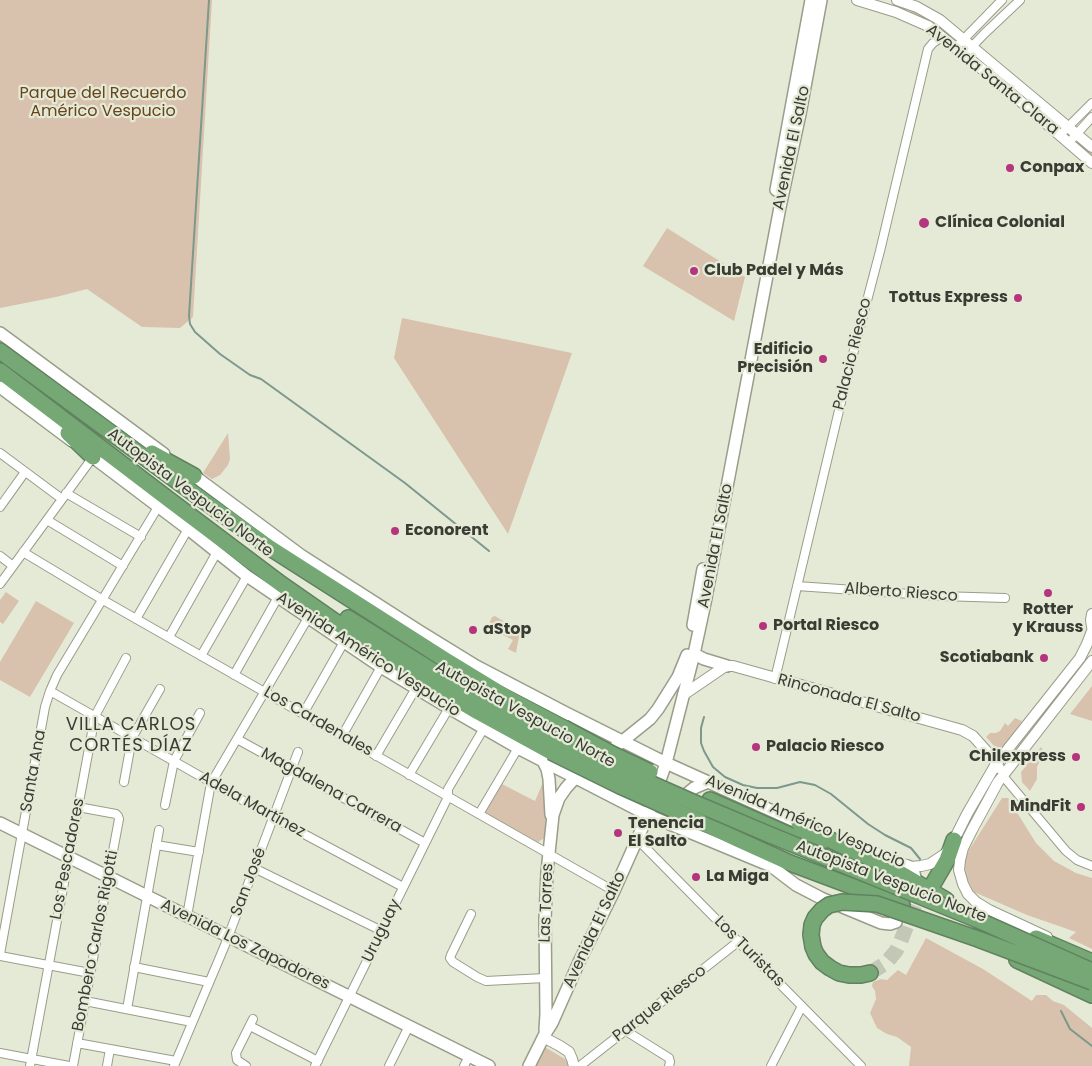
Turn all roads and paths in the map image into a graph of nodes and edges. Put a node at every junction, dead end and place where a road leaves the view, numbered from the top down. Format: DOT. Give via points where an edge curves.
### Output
graph roads {
  1 [pos="811,0"];
  2 [pos="820,0"];
  3 [pos="857,0"];
  4 [pos="897,0"];
  5 [pos="1002,0"];
  6 [pos="1020,0"];
  7 [pos="942,37"];
  8 [pos="963,39"];
  9 [pos="956,47"];
  10 [pos="968,51"];
  11 [pos="1092,103"];
  12 [pos="1092,117"];
  13 [pos="1068,127"];
  14 [pos="1076,134"];
  15 [pos="1060,135"];
  16 [pos="1068,143"];
  17 [pos="1092,147"];
  18 [pos="1092,163"];
  19 [pos="0,333"];
  20 [pos="0,351"];
  21 [pos="0,371"];
  22 [pos="0,387"];
  23 [pos="27,391"];
  24 [pos="111,432"];
  25 [pos="0,454"];
  26 [pos="93,457"];
  27 [pos="26,472"];
  28 [pos="194,476"];
  29 [pos="64,496"];
  30 [pos="0,507"];
  31 [pos="158,507"];
  32 [pos="47,520"];
  33 [pos="188,529"];
  34 [pos="141,537"];
  35 [pos="218,545"];
  36 [pos="23,552"];
  37 [pos="0,556"];
  38 [pos="14,566"];
  39 [pos="123,566"];
  40 [pos="247,576"];
  41 [pos="0,584"];
  42 [pos="797,586"];
  43 [pos="278,597"];
  44 [pos="1005,598"];
  45 [pos="103,600"];
  46 [pos="1092,614"];
  47 [pos="308,618"];
  48 [pos="136,619"];
  49 [pos="1092,627"];
  50 [pos="1092,630"];
  51 [pos="169,637"];
  52 [pos="344,642"];
  53 [pos="694,654"];
  54 [pos="201,656"];
  55 [pos="126,658"];
  56 [pos="1092,661"];
  57 [pos="727,666"];
  58 [pos="381,667"];
  59 [pos="234,674"];
  60 [pos="775,679"];
  61 [pos="416,688"];
  62 [pos="160,689"];
  63 [pos="50,691"];
  64 [pos="265,692"];
  65 [pos="683,695"];
  66 [pos="449,708"];
  67 [pos="200,713"];
  68 [pos="303,714"];
  69 [pos="95,716"];
  70 [pos="650,719"];
  71 [pos="484,728"];
  72 [pos="342,736"];
  73 [pos="132,738"];
  74 [pos="237,739"];
  75 [pos="556,739"];
  76 [pos="623,742"];
  77 [pos="518,748"];
  78 [pos="298,752"];
  79 [pos="376,756"];
  80 [pos="174,761"];
  81 [pos="666,763"];
  82 [pos="594,764"];
  83 [pos="996,764"];
  84 [pos="292,769"];
  85 [pos="410,774"];
  86 [pos="1003,776"];
  87 [pos="575,778"];
  88 [pos="124,782"];
  89 [pos="708,782"];
  90 [pos="212,783"];
  91 [pos="591,786"];
  92 [pos="448,796"];
  93 [pos="165,805"];
  94 [pos="78,808"];
  95 [pos="479,814"];
  96 [pos="648,815"];
  97 [pos="274,818"];
  98 [pos="552,821"];
  99 [pos="0,823"];
  100 [pos="799,823"];
  101 [pos="159,830"];
  102 [pos="684,830"];
  103 [pos="23,835"];
  104 [pos="637,839"];
  105 [pos="959,842"];
  106 [pos="425,843"];
  107 [pos="720,844"];
  108 [pos="156,845"];
  109 [pos="198,852"];
  110 [pos="549,854"];
  111 [pos="943,855"];
  112 [pos="68,857"];
  113 [pos="771,866"];
  114 [pos="908,866"];
  115 [pos="1092,866"];
  116 [pos="254,868"];
  117 [pos="108,877"];
  118 [pos="924,881"];
  119 [pos="841,882"];
  120 [pos="404,887"];
  121 [pos="614,891"];
  122 [pos="147,897"];
  123 [pos="946,900"];
  124 [pos="877,904"];
  125 [pos="471,914"];
  126 [pos="187,916"];
  127 [pos="896,922"];
  128 [pos="382,931"];
  129 [pos="228,936"];
  130 [pos="738,941"];
  131 [pos="981,944"];
  132 [pos="0,955"];
  133 [pos="1092,957"];
  134 [pos="1092,962"];
  135 [pos="48,965"];
  136 [pos="134,966"];
  137 [pos="1092,971"];
  138 [pos="90,973"];
  139 [pos="870,973"];
  140 [pos="545,978"];
  141 [pos="209,982"];
  142 [pos="1092,984"];
  143 [pos="1092,995"];
  144 [pos="350,997"];
  145 [pos="85,1001"];
  146 [pos="802,1006"];
  147 [pos="127,1009"];
  148 [pos="192,1022"];
  149 [pos="409,1026"];
  150 [pos="626,1031"];
  151 [pos="544,1036"];
  152 [pos="77,1043"];
  153 [pos="110,1049"];
  154 [pos="0,1053"];
  155 [pos="466,1061"];
  156 [pos="30,1062"];
  157 [pos="175,1064"];
  158 [pos="316,1064"];
  159 [pos="69,1066"];
  160 [pos="73,1066"];
  161 [pos="107,1066"];
  162 [pos="246,1066"];
  163 [pos="389,1066"];
  164 [pos="489,1066"];
  165 [pos="529,1066"];
  166 [pos="574,1066"];
  167 [pos="580,1066"];
  168 [pos="669,1066"];
  169 [pos="771,1066"];
  170 [pos="861,1066"];
  1 -- 70 [label="main road, Avenida El Salto" via="690,640 678,677"];
  2 -- 53 [label="main road, Avenida El Salto"];
  3 -- 7 [label="street, Avenida Santa Clara" via="907,16"];
  4 -- 8 [label="street, Avenida Santa Clara" via="917,6"];
  5 -- 8 [label="street"];
  6 -- 10 [label="street"];
  7 -- 9 [label="street, Avenida Santa Clara"];
  7 -- 42 [label="street, Palacio Riesco" via="928,49"];
  8 -- 9 [label="street"];
  8 -- 10 [label="street, Avenida Santa Clara"];
  9 -- 10 [label="street, Avenida Santa Clara"];
  10 -- 13 [label="street, Avenida Santa Clara"];
  10 -- 15 [label="street, Avenida Santa Clara" via="997,81"];
  11 -- 13 [label="street"];
  12 -- 14 [label="street"];
  13 -- 14 [label="street, Avenida Santa Clara"];
  13 -- 15 [label="street"];
  14 -- 16 [label="street"];
  14 -- 17 [label="street, Avenida Santa Clara"];
  15 -- 16 [label="street, Avenida Santa Clara"];
  16 -- 18 [label="street, Avenida Santa Clara"];
  19 -- 28 [label="main road"];
  20 -- 24 [label="highway, Autopista Vespucio Norte"];
  21 -- 23 [label="highway, Autopista Vespucio Norte"];
  22 -- 26 [label="main road, Avenida Américo Vespucio"];
  23 -- 26 [label="highway"];
  23 -- 35 [label="highway, Autopista Vespucio Norte" via="172,502"];
  24 -- 28 [label="highway"];
  24 -- 75 [label="highway, Autopista Vespucio Norte" via="275,551 506,697"];
  25 -- 27 [label="street"];
  26 -- 29 [label="street"];
  26 -- 31 [label="main road, Avenida Américo Vespucio"];
  27 -- 29 [label="street"];
  27 -- 30 [label="street"];
  28 -- 75 [label="main road" via="302,556 501,680"];
  29 -- 32 [label="street"];
  29 -- 34 [label="street"];
  31 -- 33 [label="main road, Avenida Américo Vespucio"];
  31 -- 34 [label="street, Santa Ana"];
  32 -- 36 [label="street"];
  32 -- 39 [label="street"];
  33 -- 35 [label="main road, Avenida Américo Vespucio"];
  33 -- 48 [label="street"];
  34 -- 39 [label="street, Santa Ana"];
  35 -- 40 [label="main road, Avenida Américo Vespucio"];
  35 -- 51 [label="street"];
  35 -- 75 [label="highway, Autopista Vespucio Norte" via="478,712"];
  36 -- 38 [label="street"];
  36 -- 45 [label="street, Los Cardenales"];
  37 -- 38 [label="street"];
  38 -- 41 [label="street"];
  39 -- 45 [label="street, Santa Ana"];
  40 -- 43 [label="main road, Avenida Américo Vespucio"];
  40 -- 54 [label="street"];
  42 -- 44 [label="street, Alberto Riesco"];
  42 -- 60 [label="street, Palacio Riesco"];
  43 -- 47 [label="main road, Avenida Américo Vespucio"];
  43 -- 59 [label="street"];
  45 -- 48 [label="street, Los Cardenales"];
  45 -- 63 [label="street, Santa Ana"];
  46 -- 49 [label="street"];
  47 -- 52 [label="main road, Avenida Américo Vespucio"];
  47 -- 64 [label="street"];
  48 -- 51 [label="street, Los Cardenales"];
  50 -- 83 [label="street" via="1080,658"];
  51 -- 54 [label="street, Los Cardenales"];
  52 -- 58 [label="main road, Avenida Américo Vespucio"];
  52 -- 68 [label="street"];
  53 -- 57 [label="main road"];
  53 -- 65 [label="main road, Avenida El Salto"];
  54 -- 59 [label="street, Los Cardenales"];
  55 -- 69 [label="street, Los Pescadores"];
  56 -- 86 [label="street"];
  57 -- 60 [label="street, Rinconada El Salto"];
  57 -- 65 [label="street"];
  58 -- 61 [label="main road, Avenida Américo Vespucio"];
  58 -- 72 [label="street"];
  59 -- 64 [label="street, Los Cardenales"];
  60 -- 83 [label="street, Rinconada El Salto" via="962,730 972,736"];
  61 -- 66 [label="main road, Avenida Américo Vespucio"];
  61 -- 79 [label="street"];
  62 -- 73 [label="street"];
  63 -- 69 [label="street, Adela Martínez"];
  63 -- 103 [label="street, Santa Ana"];
  64 -- 68 [label="street, Los Cardenales"];
  64 -- 74 [label="street"];
  65 -- 70 [label="main road"];
  65 -- 81 [label="main road, Avenida El Salto"];
  66 -- 71 [label="main road, Avenida Américo Vespucio"];
  66 -- 85 [label="street"];
  67 -- 80 [label="street"];
  68 -- 72 [label="street, Los Cardenales"];
  69 -- 73 [label="street, Adela Martínez"];
  69 -- 94 [label="street, Los Pescadores"];
  70 -- 76 [label="main road, Avenida El Salto"];
  71 -- 77 [label="main road, Avenida Américo Vespucio"];
  71 -- 92 [label="street, Uruguay" via="448,789"];
  72 -- 79 [label="street, Los Cardenales"];
  73 -- 80 [label="street, Adela Martínez"];
  73 -- 88 [label="street"];
  74 -- 84 [label="street, Magdalena Carrera"];
  74 -- 90 [label="street"];
  75 -- 76 [label="main road, Avenida Américo Vespucio"];
  75 -- 77 [label="main road, Avenida Américo Vespucio"];
  75 -- 87 [label="main road, Avenida Américo Vespucio"];
  75 -- 98 [label="main road" via="547,769"];
  75 -- 119 [label="highway, Autopista Vespucio Norte, bridge" via="620,786"];
  75 -- 123 [label="highway, Autopista Vespucio Norte, bridge" via="618,757 815,846"];
  75 -- 137 [label="highway, bridge" via="695,803 978,920"];
  76 -- 81 [label="main road, Avenida Américo Vespucio"];
  76 -- 82 [label="main road, Avenida El Salto"];
  77 -- 95 [label="street"];
  78 -- 84 [label="street, San José"];
  79 -- 85 [label="street, Los Cardenales"];
  80 -- 90 [label="street, Adela Martínez"];
  80 -- 93 [label="street"];
  81 -- 89 [label="main road, Avenida Américo Vespucio"];
  81 -- 96 [label="main road, Avenida El Salto"];
  82 -- 87 [label="main road, Avenida El Salto"];
  82 -- 91 [label="main road" via="587,777"];
  83 -- 86 [label="street, Rinconada El Salto"];
  83 -- 105 [label="street" via="967,814"];
  84 -- 97 [label="street, San José"];
  84 -- 106 [label="street, Magdalena Carrera"];
  85 -- 92 [label="street, Los Cardenales"];
  86 -- 105 [label="street"];
  86 -- 115 [label="street" via="1066,851"];
  87 -- 91 [label="main road, Avenida Américo Vespucio"];
  87 -- 98 [label="main road, Las Torres" via="559,798"];
  89 -- 100 [label="main road, Avenida Américo Vespucio"];
  89 -- 102 [label="main road" via="694,788 684,800 680,815"];
  90 -- 97 [label="street, Adela Martínez"];
  90 -- 109 [label="street"];
  91 -- 96 [label="main road, Avenida Américo Vespucio"];
  92 -- 95 [label="street, Los Cardenales"];
  92 -- 106 [label="street, Uruguay"];
  94 -- 112 [label="street, Los Pescadores"];
  94 -- 117 [label="street, Bombero Carlos Rigotti" via="118,816"];
  95 -- 110 [label="street, Los Cardenales"];
  96 -- 102 [label="main road, Avenida Américo Vespucio"];
  96 -- 104 [label="main road, Avenida El Salto"];
  97 -- 116 [label="street, San José"];
  97 -- 120 [label="street, Adela Martínez"];
  98 -- 110 [label="main road, Las Torres"];
  99 -- 103 [label="main road, Avenida Los Zapadores"];
  100 -- 114 [label="street, Avenida Américo Vespucio"];
  100 -- 123 [label="highway" via="898,872"];
  101 -- 108 [label="street"];
  102 -- 107 [label="main road, Avenida Américo Vespucio"];
  103 -- 112 [label="main road, Avenida Los Zapadores"];
  103 -- 132 [label="street, Santa Ana"];
  104 -- 121 [label="main road, Avenida El Salto"];
  104 -- 130 [label="street, Los Turistas"];
  105 -- 111 [label="street"];
  105 -- 118 [label="highway" via="947,860"];
  105 -- 133 [label="street" via="961,878 966,891 976,902"];
  106 -- 120 [label="street, Uruguay"];
  107 -- 113 [label="main road, Avenida Américo Vespucio"];
  107 -- 119 [label="highway"];
  108 -- 109 [label="street"];
  108 -- 122 [label="street"];
  109 -- 126 [label="street"];
  110 -- 121 [label="street, Los Cardenales"];
  110 -- 140 [label="main road, Las Torres"];
  111 -- 114 [label="street, Avenida Américo Vespucio" via="927,865"];
  111 -- 118 [label="highway"];
  112 -- 117 [label="main road, Avenida Los Zapadores"];
  112 -- 135 [label="street, Los Pescadores"];
  113 -- 124 [label="highway, bridge"];
  113 -- 127 [label="main road, Avenida Américo Vespucio" via="796,885 821,898 882,923"];
  114 -- 118 [label="main road"];
  116 -- 128 [label="street"];
  116 -- 129 [label="street, San José"];
  117 -- 122 [label="main road, Avenida Los Zapadores"];
  117 -- 138 [label="street, Bombero Carlos Rigotti"];
  119 -- 142 [label="highway, Autopista Vespucio Norte"];
  120 -- 128 [label="street, Uruguay"];
  121 -- 151 [label="main road, Avenida El Salto"];
  122 -- 126 [label="main road, Avenida Los Zapadores"];
  122 -- 136 [label="street"];
  123 -- 134 [label="highway, Autopista Vespucio Norte"];
  124 -- 139 [label="highway, bridge" via="842,902 827,906 812,925 813,945 822,962 839,973 852,976"];
  124 -- 142 [label="highway, bridge"];
  125 -- 140 [label="street" via="451,955 453,962 486,981"];
  126 -- 129 [label="main road, Avenida Los Zapadores"];
  128 -- 144 [label="street, Uruguay"];
  129 -- 141 [label="street, San José"];
  129 -- 144 [label="main road, Avenida Los Zapadores"];
  130 -- 146 [label="street, Los Turistas"];
  130 -- 150 [label="street, Parque Riesco"];
  131 -- 143 [label="highway"];
  132 -- 135 [label="street"];
  135 -- 138 [label="street"];
  135 -- 156 [label="street, Los Pescadores"];
  136 -- 141 [label="street"];
  136 -- 147 [label="street"];
  138 -- 145 [label="street, Bombero Carlos Rigotti"];
  140 -- 151 [label="main road, Las Torres"];
  141 -- 148 [label="street, San José"];
  144 -- 149 [label="main road, Avenida Los Zapadores"];
  144 -- 158 [label="street, Uruguay"];
  145 -- 147 [label="street"];
  145 -- 152 [label="street, Bombero Carlos Rigotti"];
  146 -- 169 [label="street"];
  146 -- 170 [label="street, Los Turistas"];
  147 -- 148 [label="street"];
  148 -- 157 [label="street, San José"];
  149 -- 155 [label="main road, Avenida Los Zapadores"];
  149 -- 163 [label="street"];
  150 -- 167 [label="street, Parque Riesco"];
  150 -- 168 [label="street" via="669,1058"];
  151 -- 165 [label="main road, Avenida El Salto"];
  151 -- 166 [label="street" via="571,1055"];
  152 -- 153 [label="street"];
  152 -- 160 [label="street, Bombero Carlos Rigotti"];
  153 -- 157 [label="street"];
  153 -- 161 [label="street"];
  154 -- 156 [label="street"];
  155 -- 164 [label="main road, Avenida Los Zapadores"];
  156 -- 159 [label="street"];
  158 -- 162 [label="street" via="251,1022 235,1056"];
}
